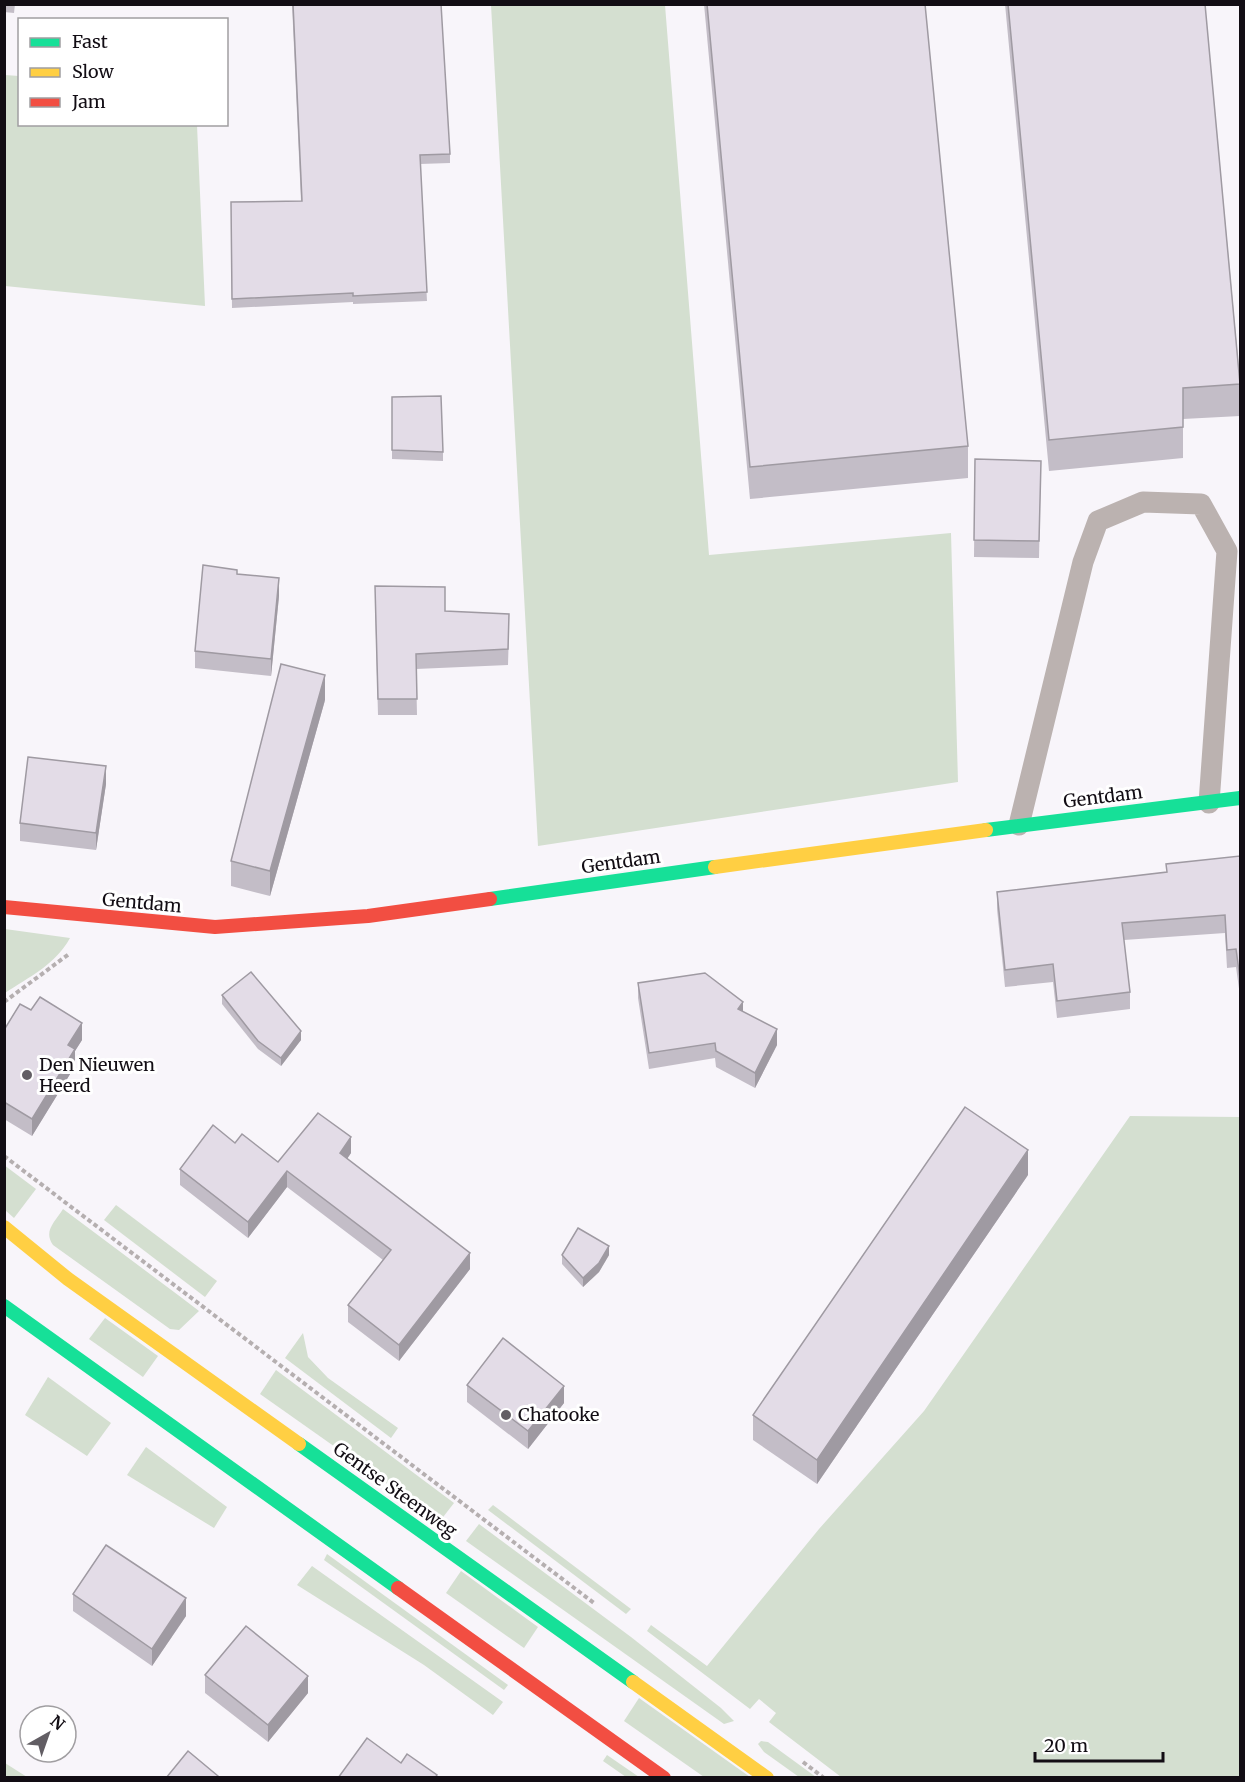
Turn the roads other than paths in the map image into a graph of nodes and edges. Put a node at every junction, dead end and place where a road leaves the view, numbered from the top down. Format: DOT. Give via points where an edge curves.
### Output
graph roads {
  1 [pos="1240,798"];
  2 [pos="1209,803"];
  3 [pos="1018,825"];
  4 [pos="4,907"];
  5 [pos="4,1227"];
  6 [pos="4,1306"];
  7 [pos="664,1778"];
  8 [pos="767,1778"];
  1 -- 2 [label="main road, Gentdam"];
  2 -- 3 [label="main road, Gentdam"];
  2 -- 3 [label="lane" via="1227,551 1201,504 1143,502 1098,521 1083,562"];
  3 -- 4 [label="main road, Gentdam" via="368,916 215,927"];
  5 -- 8 [label="main road, Gentse Steenweg" via="68,1279"];
  6 -- 7 [label="main road"];
}
